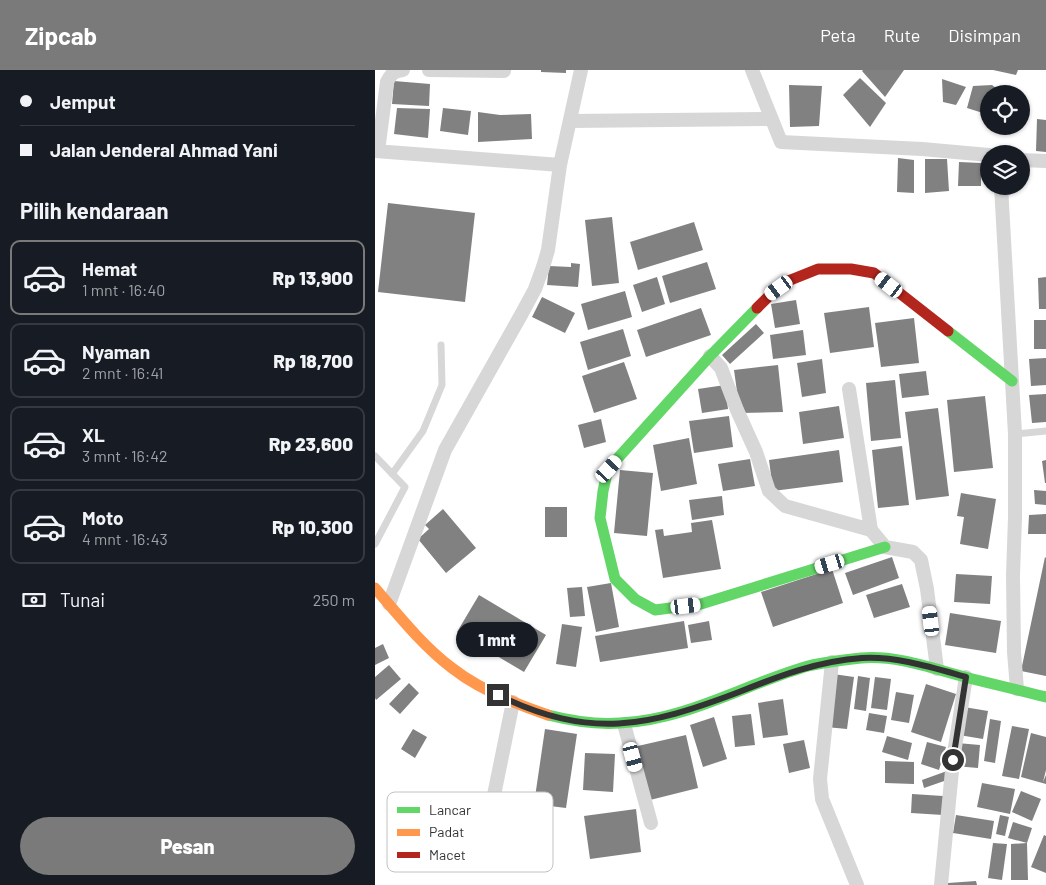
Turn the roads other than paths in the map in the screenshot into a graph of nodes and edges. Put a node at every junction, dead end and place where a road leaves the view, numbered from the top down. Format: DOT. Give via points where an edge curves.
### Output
graph roads {
  1 [pos="403,70"];
  2 [pos="429,70"];
  3 [pos="581,70"];
  4 [pos="752,70"];
  5 [pos="504,71"];
  6 [pos="772,119"];
  7 [pos="570,121"];
  8 [pos="376,151"];
  9 [pos="980,154"];
  10 [pos="1030,160"];
  11 [pos="1046,160"];
  12 [pos="560,165"];
  13 [pos="1002,195"];
  14 [pos="441,345"];
  15 [pos="710,356"];
  16 [pos="1012,382"];
  17 [pos="849,389"];
  18 [pos="1046,431"];
  19 [pos="1015,434"];
  20 [pos="375,456"];
  21 [pos="392,474"];
  22 [pos="871,530"];
  23 [pos="375,544"];
  24 [pos="885,547"];
  25 [pos="375,588"];
  26 [pos="389,604"];
  27 [pos="832,662"];
  28 [pos="937,669"];
  29 [pos="966,677"];
  30 [pos="1017,689"];
  31 [pos="1046,697"];
  32 [pos="513,702"];
  33 [pos="624,724"];
  34 [pos="495,792"];
  35 [pos="651,823"];
  36 [pos="857,885"];
  37 [pos="941,885"];
  1 -- 8 [label="street" via="391,74 387,82"];
  2 -- 5 [label="street"];
  3 -- 7 [label="street"];
  4 -- 6 [label="street"];
  6 -- 7 [label="street"];
  6 -- 9 [label="street" via="781,142"];
  7 -- 12 [label="street"];
  8 -- 12 [label="street"];
  10 -- 11 [label="street"];
  12 -- 26 [label="street" via="548,250 535,289 445,450"];
  13 -- 16 [label="street"];
  14 -- 21 [label="lane" via="442,385 423,432"];
  15 -- 16 [label="main road" via="770,295 789,281 818,269 851,269 873,273"];
  15 -- 22 [label="street" via="721,368 769,491 785,506"];
  15 -- 24 [label="main road" via="609,469 600,518 615,579 635,599 655,610 683,607"];
  16 -- 19 [label="street"];
  17 -- 22 [label="street"];
  18 -- 19 [label="lane"];
  19 -- 30 [label="street" via="1013,575"];
  20 -- 21 [label="lane"];
  21 -- 23 [label="lane" via="405,488"];
  22 -- 24 [label="street"];
  24 -- 28 [label="street" via="913,552 921,560"];
  25 -- 26 [label="main road"];
  26 -- 32 [label="main road" via="450,667 470,681"];
  27 -- 28 [label="main road" via="881,659"];
  27 -- 33 [label="main road" via="810,666 674,714"];
  27 -- 36 [label="street" via="820,779 823,799"];
  28 -- 29 [label="main road"];
  29 -- 30 [label="main road"];
  29 -- 37 [label="street" via="953,760"];
  30 -- 31 [label="main road"];
  32 -- 33 [label="main road" via="566,720"];
  32 -- 34 [label="street"];
  33 -- 35 [label="street"];
}
